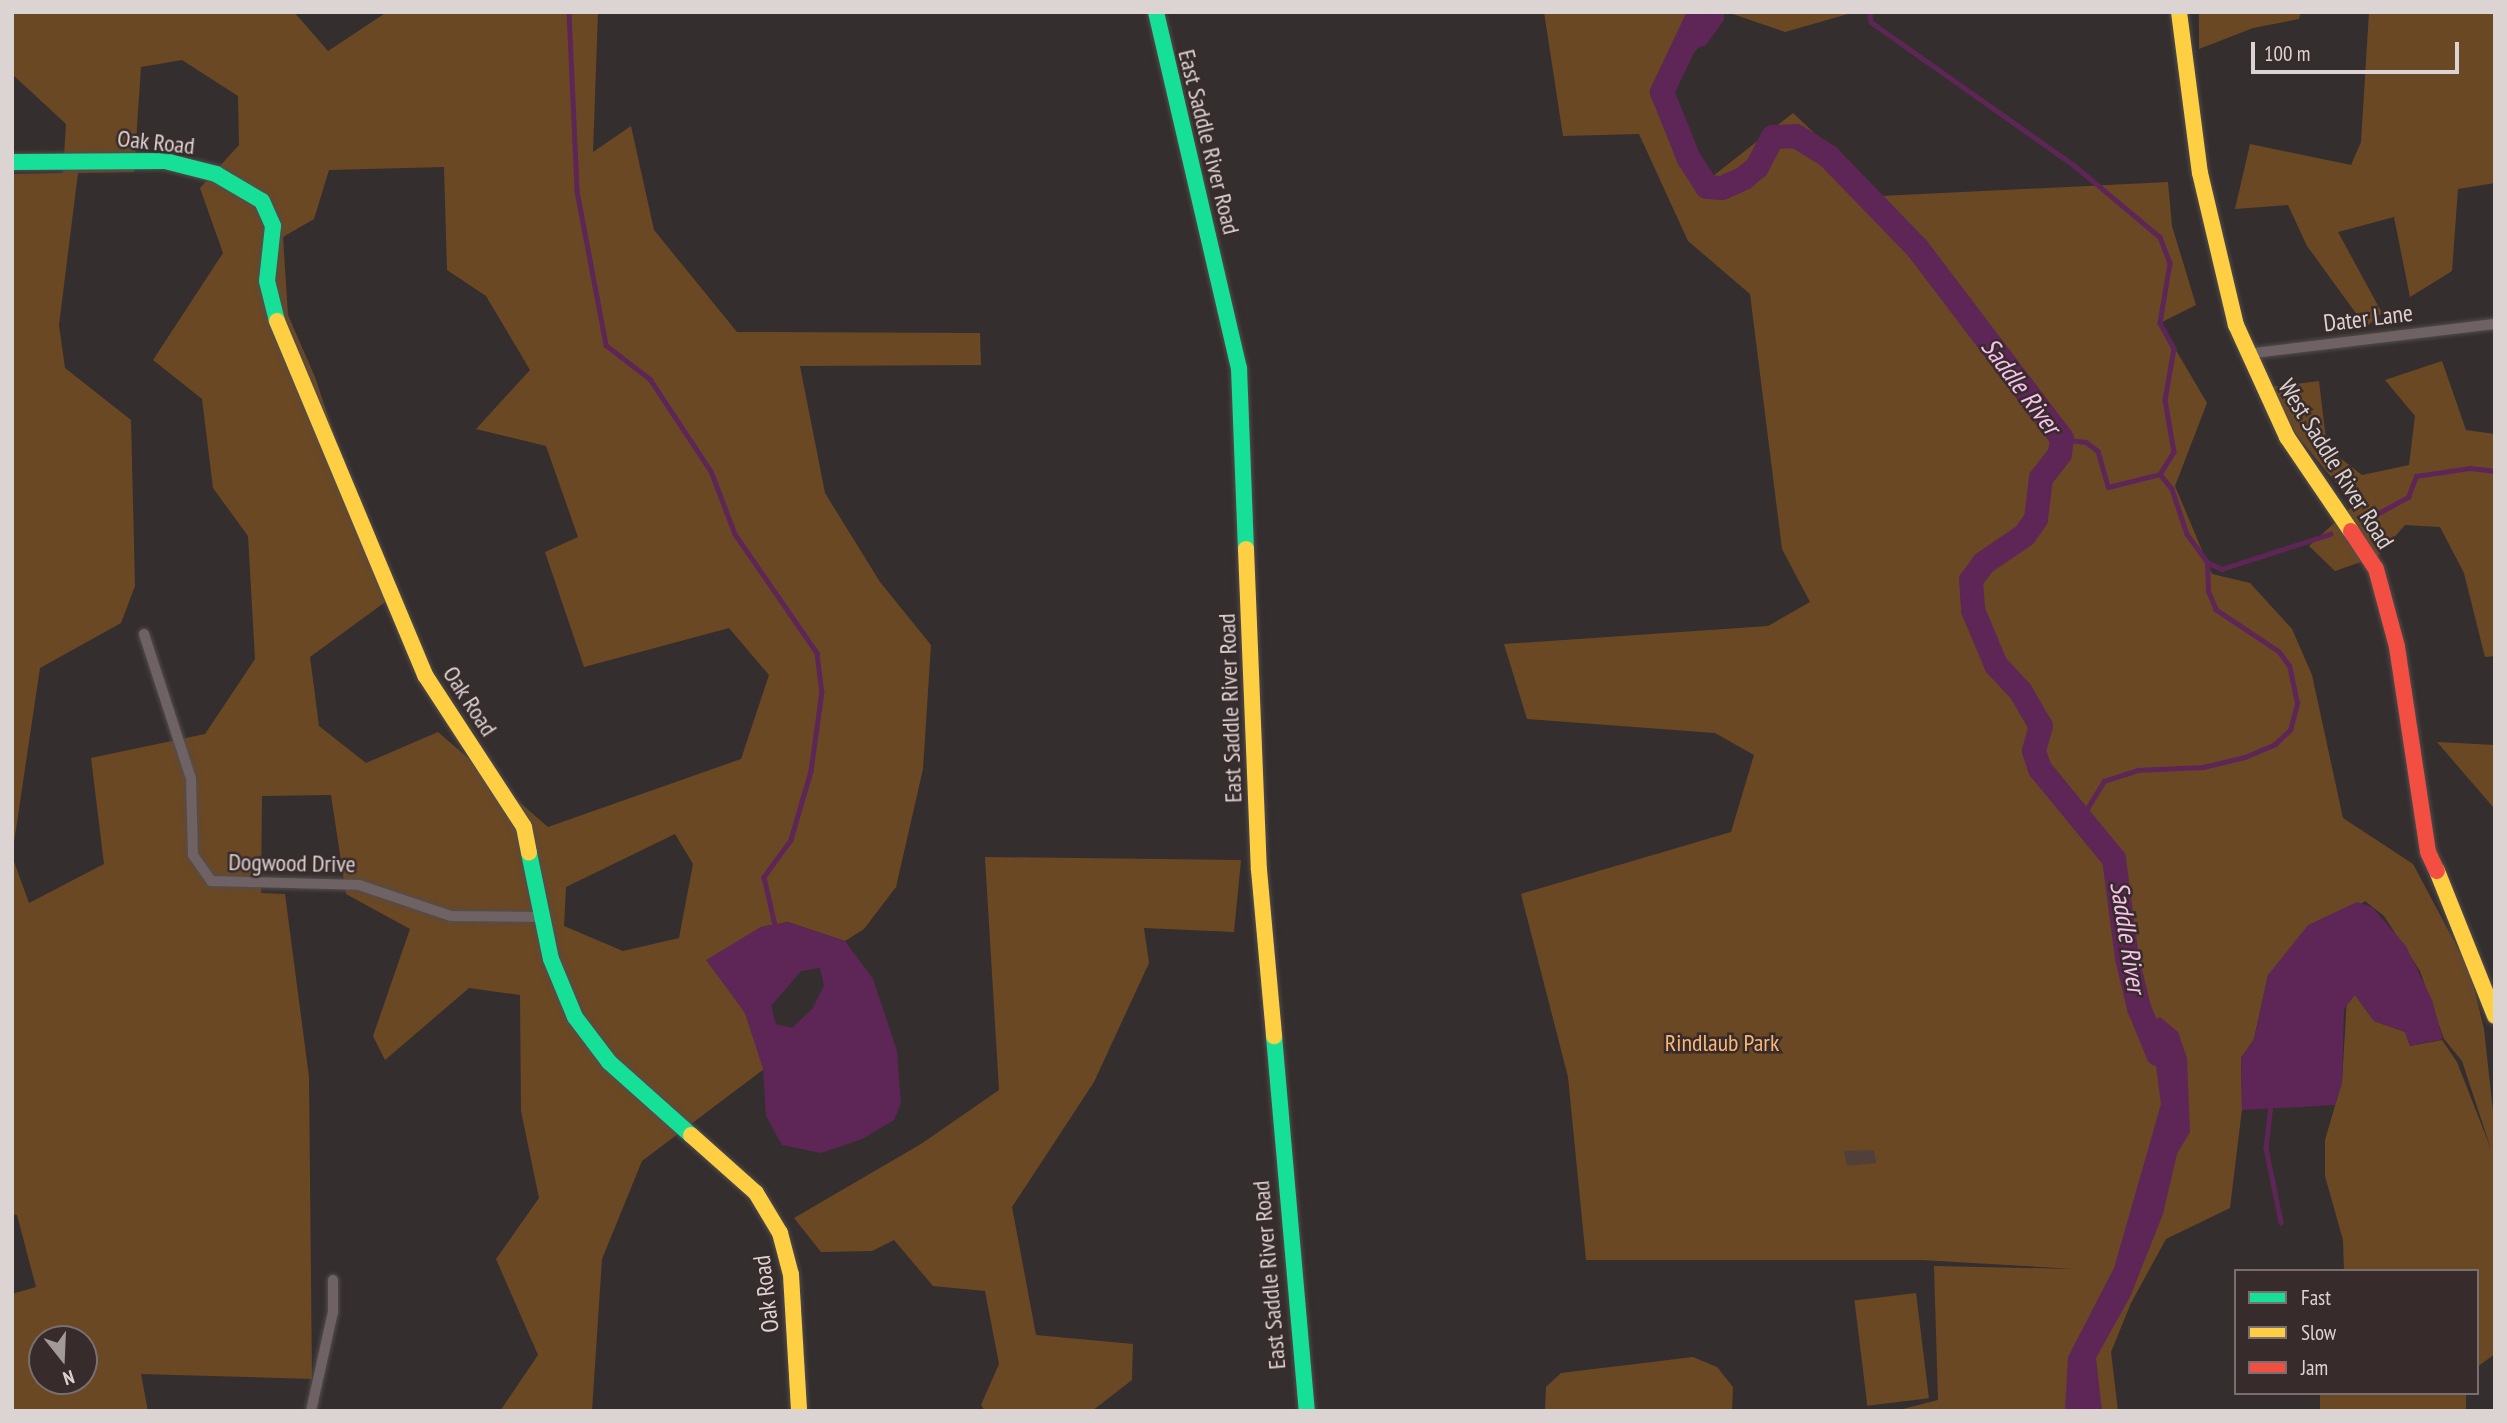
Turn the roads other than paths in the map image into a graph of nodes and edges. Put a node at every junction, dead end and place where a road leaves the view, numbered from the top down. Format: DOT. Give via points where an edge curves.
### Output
graph roads {
  1 [pos="1156,12"];
  2 [pos="2179,12"];
  3 [pos="12,162"];
  4 [pos="2495,324"];
  5 [pos="2246,354"];
  6 [pos="144,634"];
  7 [pos="543,917"];
  8 [pos="2495,1016"];
  9 [pos="333,1280"];
  10 [pos="310,1411"];
  11 [pos="799,1411"];
  12 [pos="1307,1411"];
  1 -- 12 [label="street, East Saddle River Road" via="1239,369 1259,870"];
  2 -- 5 [label="street, West Saddle River Road" via="2211,238"];
  3 -- 7 [label="street, Oak Road" via="165,161 216,173 262,201 273,226 267,281 280,335 425,675 524,827"];
  4 -- 5 [label="street, Dater Lane"];
  5 -- 8 [label="street, West Saddle River Road" via="2287,437 2376,569 2397,647 2428,852 2465,930"];
  6 -- 7 [label="street, Dogwood Drive" via="191,779 193,855 211,881 359,885 451,916"];
  7 -- 11 [label="street, Oak Road" via="561,989 590,1039 740,1178 780,1233 791,1275"];
  9 -- 10 [label="street" via="333,1312"];
}
